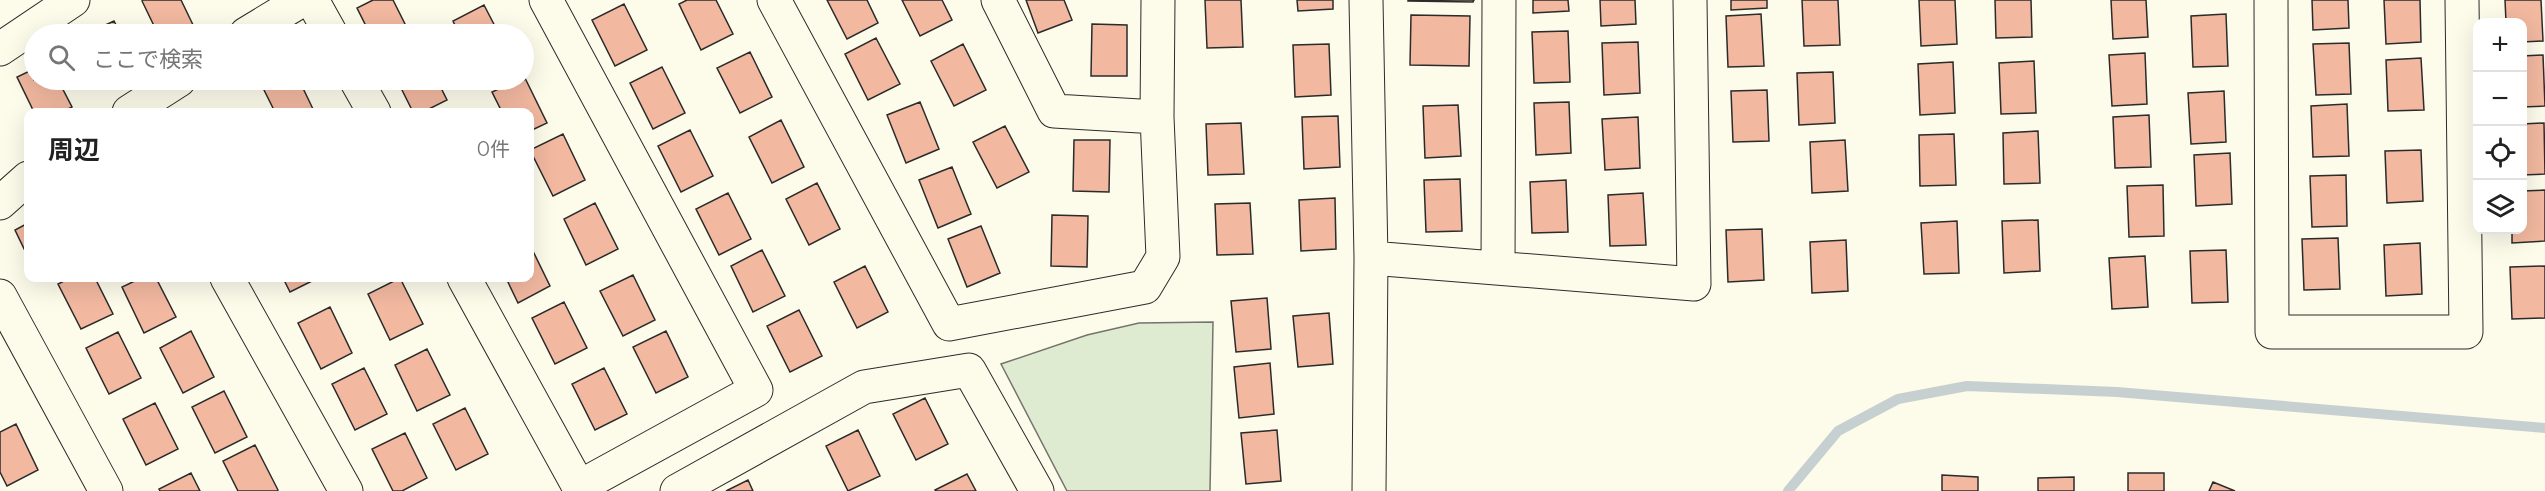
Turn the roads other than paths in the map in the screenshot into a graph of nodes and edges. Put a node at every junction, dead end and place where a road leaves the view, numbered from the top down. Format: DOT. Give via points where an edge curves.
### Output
graph roads {
  1 [pos="73,0"];
  2 [pos="302,0"];
  3 [pos="312,0"];
  4 [pos="546,0"];
  5 [pos="774,0"];
  6 [pos="998,0"];
  7 [pos="1158,0"];
  8 [pos="1366,0"];
  9 [pos="1499,0"];
  10 [pos="1690,0"];
  11 [pos="2271,0"];
  12 [pos="2462,0"];
  13 [pos="37,24"];
  14 [pos="262,24"];
  15 [pos="325,24"];
  16 [pos="24,33"];
  17 [pos="0,49"];
  18 [pos="165,90"];
  19 [pos="362,90"];
  20 [pos="139,108"];
  21 [pos="372,108"];
  22 [pos="1157,117"];
  23 [pos="24,182"];
  24 [pos="0,203"];
  25 [pos="1371,258"];
  26 [pos="1498,268"];
  27 [pos="229,282"];
  28 [pos="466,282"];
  29 [pos="0,296"];
  30 [pos="106,491"];
  31 [pos="346,491"];
  32 [pos="677,491"];
  33 [pos="1037,491"];
  34 [pos="1369,491"];
  1 -- 13 [label="street"];
  2 -- 14 [label="street"];
  3 -- 15 [label="street"];
  4 -- 28 [label="street" via="756,390 579,487"];
  5 -- 22 [label="street" via="949,324 1145,287 1163,257"];
  6 -- 22 [label="street" via="1054,111"];
  7 -- 22 [label="street"];
  8 -- 25 [label="street"];
  9 -- 26 [label="street"];
  10 -- 26 [label="street" via="1694,284"];
  11 -- 12 [label="street" via="2272,332 2466,332"];
  16 -- 17 [label="street"];
  18 -- 20 [label="street"];
  19 -- 21 [label="street"];
  23 -- 24 [label="street"];
  25 -- 26 [label="street"];
  25 -- 34 [label="street"];
  27 -- 31 [label="street"];
  29 -- 30 [label="street"];
  32 -- 33 [label="street" via="864,387 969,370"];
}
